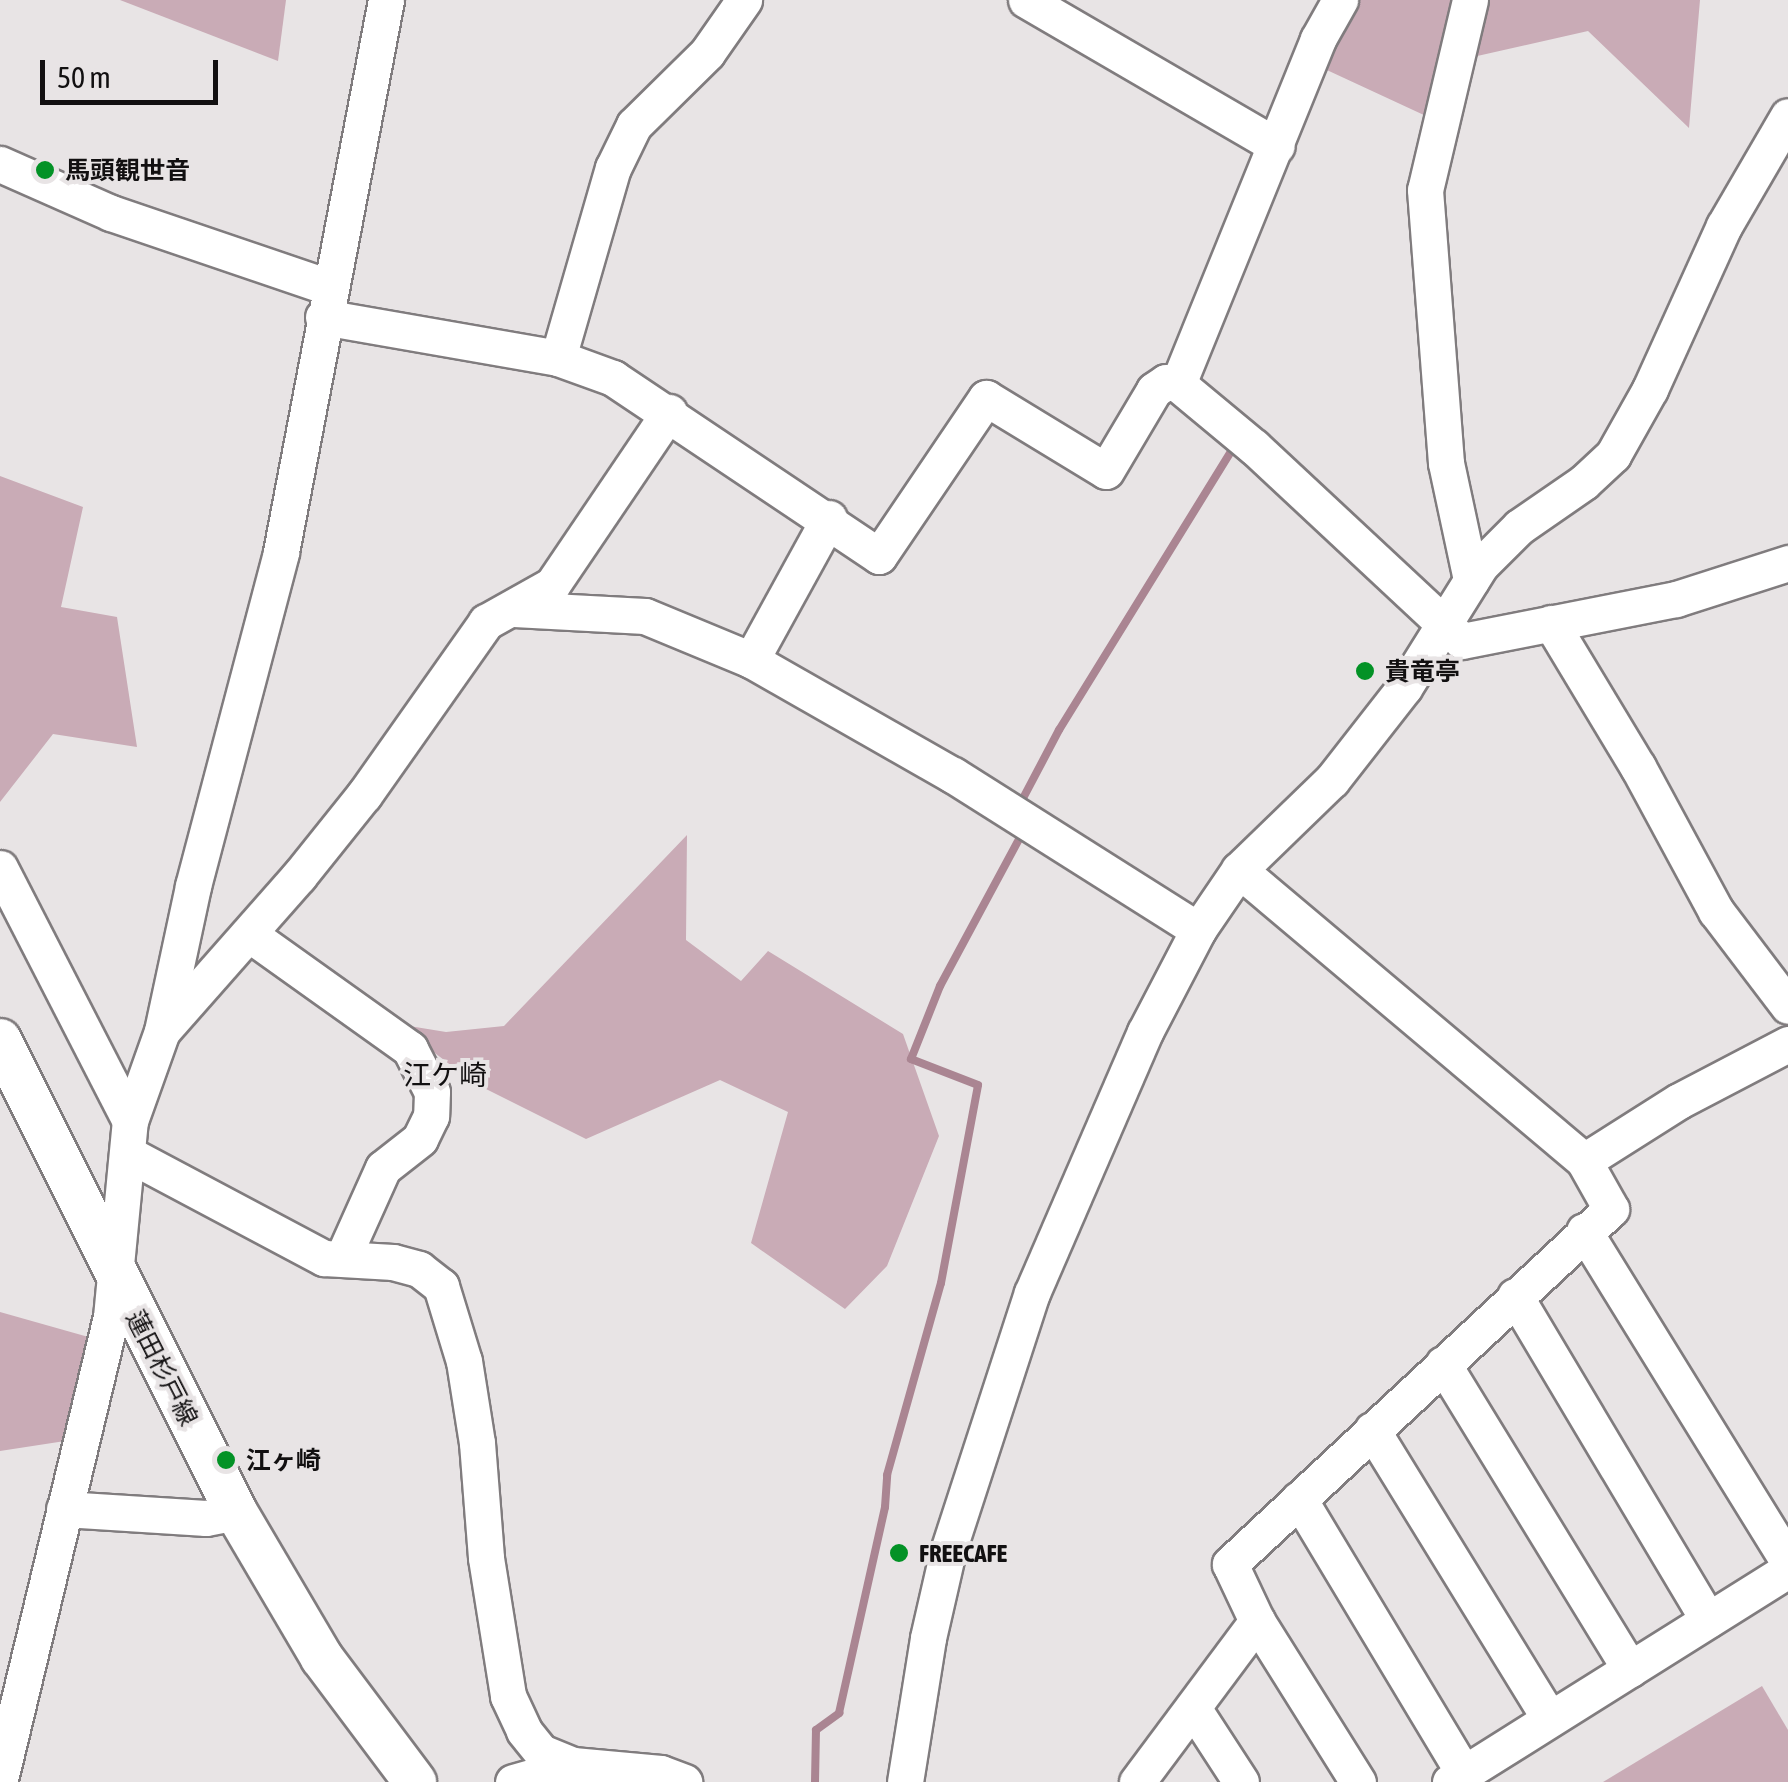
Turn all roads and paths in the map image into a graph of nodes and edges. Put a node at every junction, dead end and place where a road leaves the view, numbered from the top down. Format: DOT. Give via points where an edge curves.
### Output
graph roads {
  1 [pos="386,0"];
  2 [pos="744,0"];
  3 [pos="1026,0"];
  4 [pos="1340,0"];
  5 [pos="1470,0"];
  6 [pos="1785,134"];
  7 [pos="1278,146"];
  8 [pos="0,164"];
  9 [pos="326,302"];
  10 [pos="558,358"];
  11 [pos="1178,384"];
  12 [pos="668,412"];
  13 [pos="829,518"];
  14 [pos="1785,571"];
  15 [pos="1471,580"];
  16 [pos="514,609"];
  17 [pos="1444,622"];
  18 [pos="1551,623"];
  19 [pos="751,660"];
  20 [pos="0,868"];
  21 [pos="1239,870"];
  22 [pos="1198,930"];
  23 [pos="249,934"];
  24 [pos="1788,1006"];
  25 [pos="162,1031"];
  26 [pos="0,1040"];
  27 [pos="1788,1044"];
  28 [pos="130,1138"];
  29 [pos="1584,1161"];
  30 [pos="1584,1231"];
  31 [pos="344,1257"];
  32 [pos="116,1278"];
  33 [pos="1514,1296"];
  34 [pos="1443,1364"];
  35 [pos="1372,1430"];
  36 [pos="1298,1500"];
  37 [pos="64,1510"];
  38 [pos="236,1512"];
  39 [pos="1788,1562"];
  40 [pos="1788,1570"];
  41 [pos="1708,1620"];
  42 [pos="1257,1621"];
  43 [pos="14,1654"];
  44 [pos="1630,1670"];
  45 [pos="1193,1708"];
  46 [pos="1550,1719"];
  47 [pos="573,1765"];
  48 [pos="1457,1778"];
  49 [pos="0,1779"];
  50 [pos="415,1782"];
  51 [pos="513,1782"];
  52 [pos="684,1782"];
  53 [pos="905,1782"];
  54 [pos="1137,1782"];
  55 [pos="1241,1782"];
  56 [pos="1358,1782"];
  1 -- 9 [label="street"];
  2 -- 10 [label="street" via="707,53 634,125 613,168"];
  3 -- 7 [label="street"];
  4 -- 7 [label="street" via="1318,39"];
  5 -- 15 [label="street" via="1425,190 1446,462"];
  6 -- 15 [label="street" via="1724,226 1613,455 1519,527"];
  7 -- 11 [label="street"];
  8 -- 9 [label="street"];
  9 -- 10 [label="street"];
  9 -- 25 [label="street" via="281,552"];
  10 -- 12 [label="street" via="613,378"];
  11 -- 13 [label="street" via="1154,390 1106,471 986,398 879,556"];
  11 -- 17 [label="street"];
  12 -- 13 [label="street"];
  12 -- 16 [label="street" via="552,585"];
  13 -- 19 [label="street"];
  14 -- 18 [label="street"];
  15 -- 17 [label="street"];
  16 -- 19 [label="street" via="644,616"];
  16 -- 23 [label="street" via="486,622 364,794"];
  17 -- 18 [label="street" via="1462,641"];
  17 -- 21 [label="street" via="1404,688 1332,780"];
  18 -- 24 [label="street" via="1716,911"];
  19 -- 22 [label="street" via="953,775"];
  20 -- 28 [label="street"];
  21 -- 22 [label="street"];
  21 -- 29 [label="street"];
  22 -- 53 [label="street" via="1145,1032 1032,1293 948,1551"];
  23 -- 25 [label="street"];
  23 -- 31 [label="street" via="410,1049 432,1092 420,1139 383,1168"];
  25 -- 28 [label="street"];
  26 -- 32 [label="main road, 蓮田杉戸線"];
  27 -- 29 [label="street"];
  28 -- 31 [label="street" via="324,1258"];
  28 -- 32 [label="street"];
  29 -- 30 [label="street" via="1611,1209"];
  30 -- 33 [label="street"];
  30 -- 39 [label="street"];
  31 -- 47 [label="street" via="420,1269 441,1286 464,1361 508,1696 541,1752"];
  32 -- 37 [label="street"];
  32 -- 38 [label="main road, 蓮田杉戸線"];
  33 -- 34 [label="street"];
  33 -- 41 [label="street"];
  34 -- 35 [label="street"];
  34 -- 44 [label="street"];
  35 -- 36 [label="street"];
  35 -- 46 [label="street"];
  36 -- 42 [label="street" via="1230,1564"];
  36 -- 48 [label="street"];
  37 -- 38 [label="street" via="206,1518"];
  37 -- 43 [label="street"];
  38 -- 50 [label="main road, 蓮田杉戸線" via="322,1658"];
  40 -- 41 [label="street"];
  41 -- 44 [label="street"];
  42 -- 45 [label="street"];
  42 -- 56 [label="street"];
  43 -- 49 [label="street"];
  44 -- 46 [label="street"];
  45 -- 54 [label="street"];
  45 -- 55 [label="street"];
  46 -- 48 [label="street"];
  47 -- 51 [label="street"];
  47 -- 52 [label="street" via="661,1773"];
}
